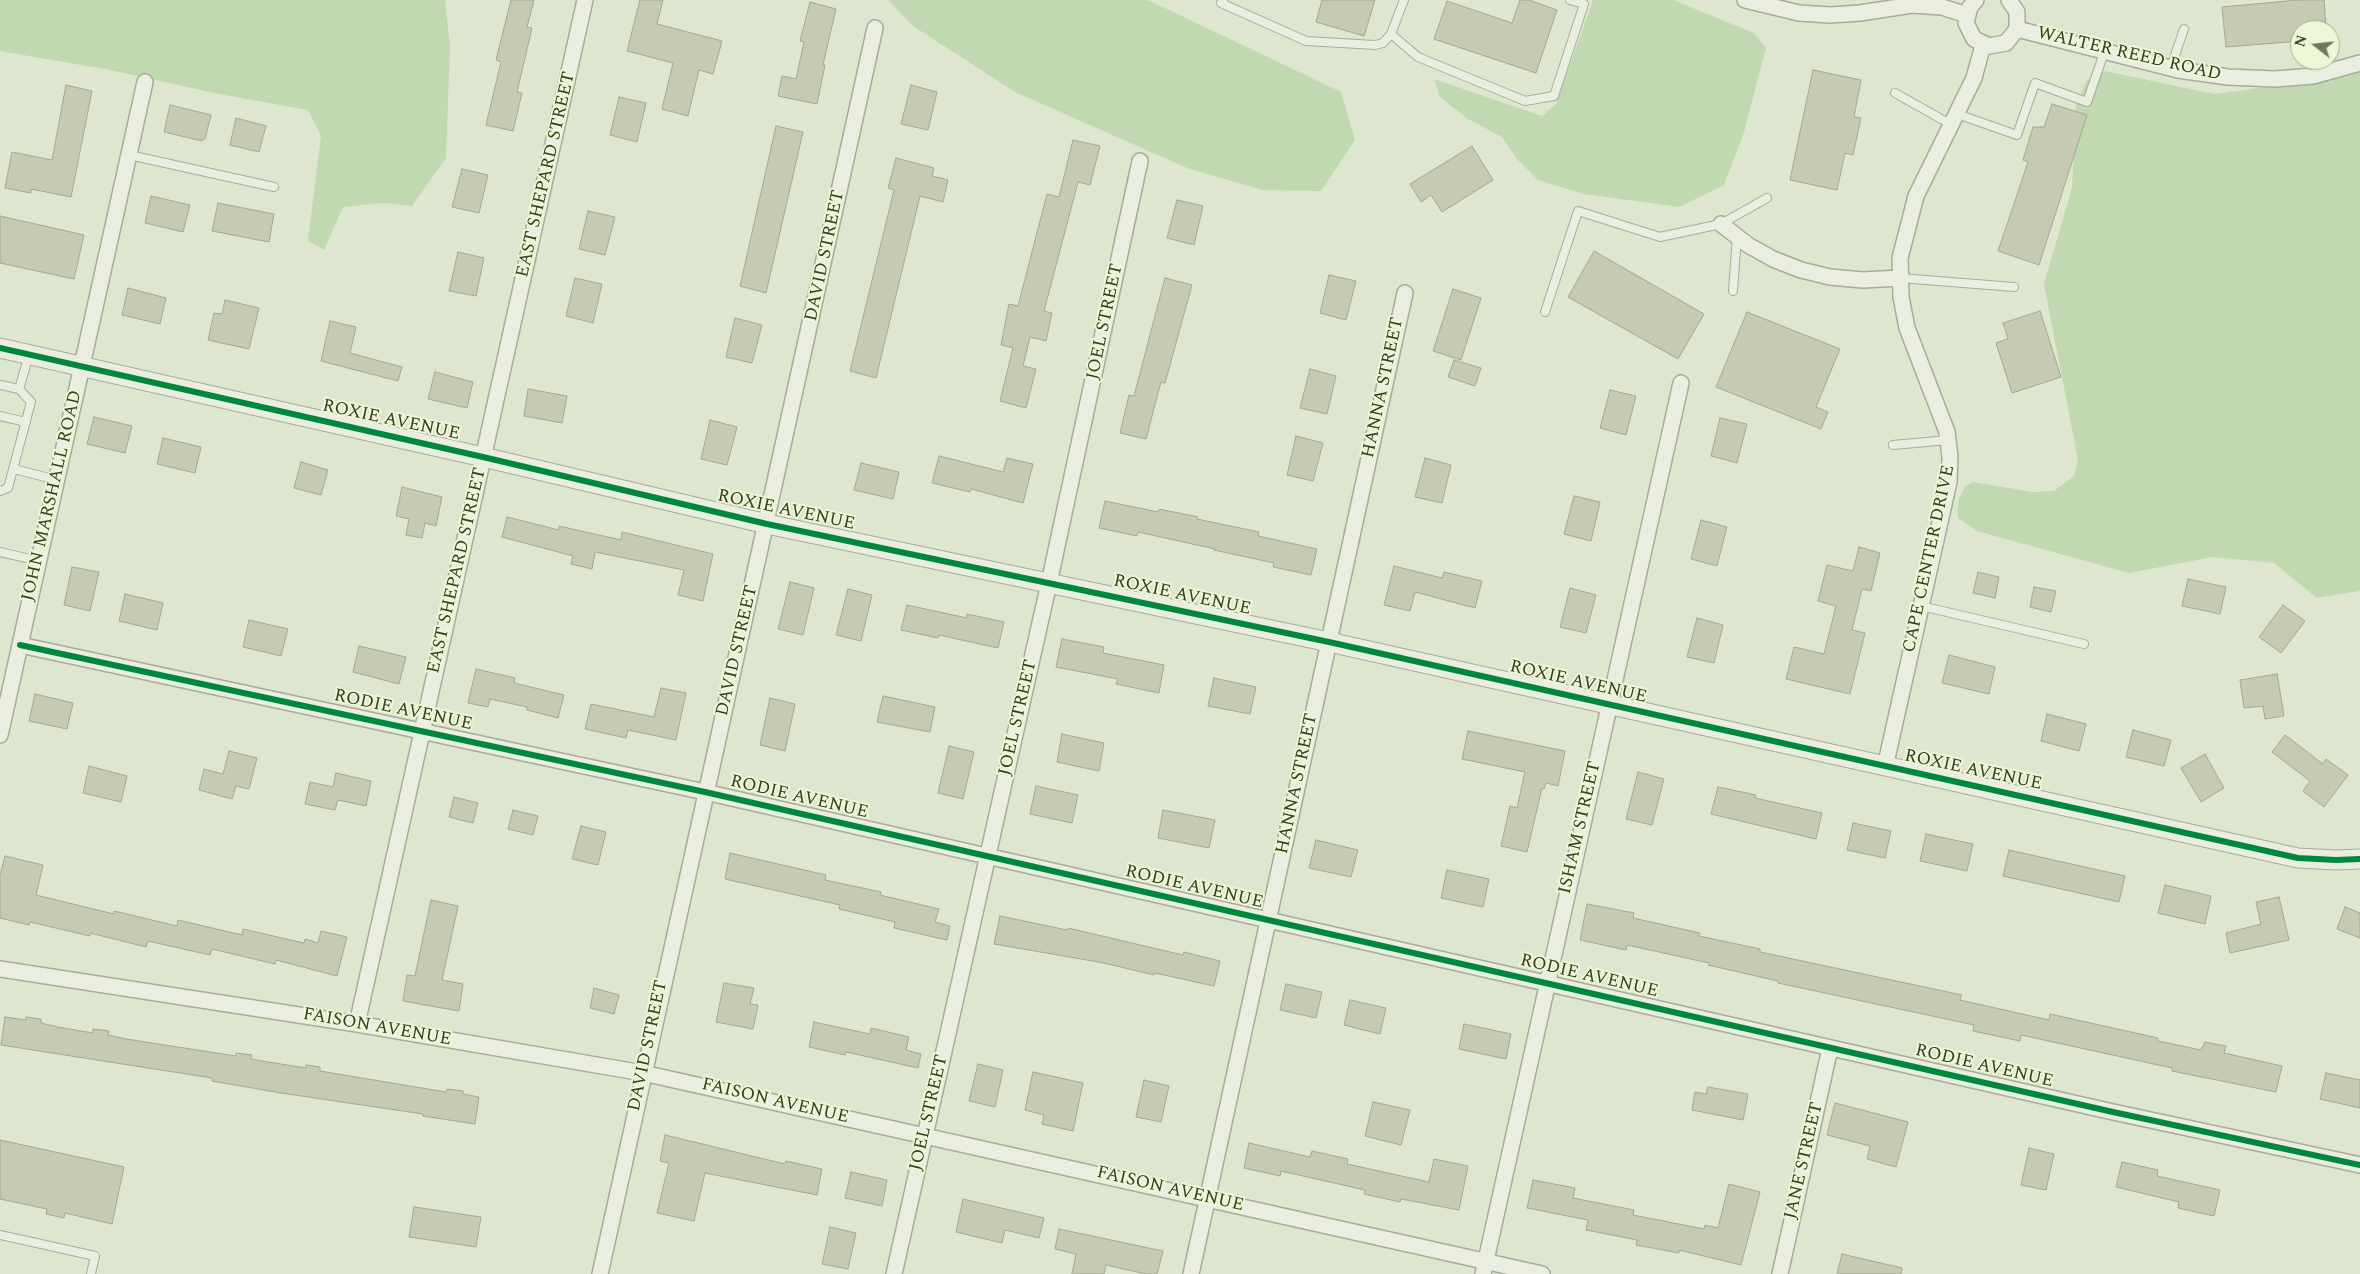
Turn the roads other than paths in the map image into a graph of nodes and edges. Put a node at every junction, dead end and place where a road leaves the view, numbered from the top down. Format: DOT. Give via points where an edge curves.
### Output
graph roads {
  1 [pos="586,0"];
  2 [pos="1223,0"];
  3 [pos="1404,0"];
  4 [pos="1570,0"];
  5 [pos="1745,0"];
  6 [pos="1976,0"];
  7 [pos="2008,0"];
  8 [pos="1793,6"];
  9 [pos="1967,15"];
  10 [pos="875,28"];
  11 [pos="2017,29"];
  12 [pos="2184,29"];
  13 [pos="1391,34"];
  14 [pos="1983,45"];
  15 [pos="2105,50"];
  16 [pos="2360,63"];
  17 [pos="2171,68"];
  18 [pos="145,82"];
  19 [pos="1895,93"];
  20 [pos="1955,119"];
  21 [pos="129,155"];
  22 [pos="1140,161"];
  23 [pos="274,187"];
  24 [pos="1767,198"];
  25 [pos="1721,224"];
  26 [pos="1738,236"];
  27 [pos="1900,278"];
  28 [pos="2014,288"];
  29 [pos="1733,292"];
  30 [pos="1405,293"];
  31 [pos="1545,312"];
  32 [pos="0,348"];
  33 [pos="29,354"];
  34 [pos="81,368"];
  35 [pos="1681,383"];
  36 [pos="0,385"];
  37 [pos="19,389"];
  38 [pos="0,416"];
  39 [pos="26,422"];
  40 [pos="1948,440"];
  41 [pos="1893,444"];
  42 [pos="483,457"];
  43 [pos="14,469"];
  44 [pos="57,480"];
  45 [pos="0,492"];
  46 [pos="767,524"];
  47 [pos="0,552"];
  48 [pos="38,561"];
  49 [pos="1049,583"];
  50 [pos="1921,606"];
  51 [pos="1329,642"];
  52 [pos="2084,644"];
  53 [pos="20,645"];
  54 [pos="4,703"];
  55 [pos="1609,705"];
  56 [pos="422,731"];
  57 [pos="0,735"];
  58 [pos="1885,767"];
  59 [pos="705,792"];
  60 [pos="988,856"];
  61 [pos="2360,859"];
  62 [pos="1268,920"];
  63 [pos="0,969"];
  64 [pos="1547,983"];
  65 [pos="357,1024"];
  66 [pos="1830,1048"];
  67 [pos="643,1072"];
  68 [pos="924,1136"];
  69 [pos="2360,1165"];
  70 [pos="1208,1199"];
  71 [pos="0,1235"];
  72 [pos="1485,1268"];
  73 [pos="91,1274"];
  74 [pos="600,1274"];
  75 [pos="894,1274"];
  76 [pos="1191,1274"];
  77 [pos="1542,1274"];
  78 [pos="1780,1274"];
  1 -- 42 [label="street, EAST SHEPARD STREET"];
  2 -- 13 [label="lane" via="1221,3 1306,41 1375,45 1383,43"];
  3 -- 13 [label="lane"];
  4 -- 13 [label="lane" via="1584,4 1554,96 1525,101 1418,57"];
  5 -- 8 [label="street"];
  6 -- 9 [label="street"];
  7 -- 11 [label="street" via="2017,12"];
  8 -- 9 [label="street" via="1830,15 1912,5 1942,7"];
  9 -- 14 [label="street" via="1969,32"];
  10 -- 46 [label="street, DAVID STREET"];
  11 -- 14 [label="street" via="2006,43"];
  11 -- 15 [label="street, WALTER REED ROAD"];
  12 -- 17 [label="lane"];
  14 -- 20 [label="street, CAPE CENTER DRIVE" via="1974,78"];
  15 -- 17 [label="street, WALTER REED ROAD"];
  15 -- 20 [label="lane" via="2087,102 2035,84 2017,135"];
  16 -- 17 [label="street, WALTER REED ROAD" via="2326,74 2275,79 2228,77"];
  18 -- 21 [label="street, JOHN MARSHALL ROAD"];
  19 -- 20 [label="lane"];
  20 -- 27 [label="street, CAPE CENTER DRIVE" via="1916,196 1900,258"];
  21 -- 23 [label="lane"];
  21 -- 34 [label="street, JOHN MARSHALL ROAD"];
  22 -- 49 [label="street, JOEL STREET"];
  24 -- 25 [label="lane"];
  25 -- 26 [label="street"];
  25 -- 31 [label="lane" via="1660,237 1578,211"];
  26 -- 27 [label="street" via="1774,259 1801,270 1863,280"];
  26 -- 29 [label="lane"];
  27 -- 28 [label="lane"];
  27 -- 40 [label="street, CAPE CENTER DRIVE" via="1907,328"];
  30 -- 51 [label="street, HANNA STREET"];
  32 -- 33 [label="street, ROXIE AVENUE"];
  33 -- 34 [label="street, ROXIE AVENUE"];
  33 -- 37 [label="lane"];
  34 -- 42 [label="street, ROXIE AVENUE"];
  34 -- 44 [label="street, JOHN MARSHALL ROAD"];
  35 -- 55 [label="street, ISHAM STREET"];
  36 -- 37 [label="lane"];
  37 -- 39 [label="lane" via="31,402"];
  38 -- 39 [label="lane"];
  39 -- 43 [label="lane"];
  40 -- 41 [label="lane"];
  40 -- 50 [label="street, CAPE CENTER DRIVE" via="1949,482"];
  42 -- 46 [label="street, ROXIE AVENUE"];
  42 -- 56 [label="street, EAST SHEPARD STREET"];
  43 -- 44 [label="lane"];
  43 -- 45 [label="lane" via="8,488"];
  44 -- 48 [label="street, JOHN MARSHALL ROAD"];
  46 -- 49 [label="street, ROXIE AVENUE"];
  46 -- 59 [label="street, DAVID STREET"];
  47 -- 48 [label="lane"];
  48 -- 53 [label="street, JOHN MARSHALL ROAD"];
  49 -- 51 [label="street, ROXIE AVENUE"];
  49 -- 60 [label="street, JOEL STREET"];
  50 -- 52 [label="lane"];
  50 -- 58 [label="street, CAPE CENTER DRIVE"];
  51 -- 55 [label="street, ROXIE AVENUE"];
  51 -- 62 [label="street, HANNA STREET"];
  53 -- 54 [label="street, JOHN MARSHALL ROAD"];
  53 -- 56 [label="street, RODIE AVENUE"];
  54 -- 57 [label="street, JOHN MARSHALL ROAD"];
  55 -- 58 [label="street, ROXIE AVENUE"];
  55 -- 64 [label="street, ISHAM STREET"];
  56 -- 59 [label="street, RODIE AVENUE"];
  56 -- 65 [label="street, EAST SHEPARD STREET"];
  58 -- 61 [label="street, ROXIE AVENUE" via="2298,858"];
  59 -- 60 [label="street, RODIE AVENUE"];
  59 -- 67 [label="street, DAVID STREET"];
  60 -- 62 [label="street, RODIE AVENUE"];
  60 -- 68 [label="street, JOEL STREET"];
  62 -- 64 [label="street, RODIE AVENUE"];
  62 -- 70 [label="street, HANNA STREET"];
  63 -- 65 [label="street, FAISON AVENUE"];
  64 -- 66 [label="street, RODIE AVENUE"];
  64 -- 72 [label="street, ISHAM STREET"];
  65 -- 67 [label="street, FAISON AVENUE"];
  66 -- 69 [label="street, RODIE AVENUE"];
  66 -- 78 [label="street, JANE STREET"];
  67 -- 68 [label="street, FAISON AVENUE"];
  67 -- 74 [label="street, DAVID STREET"];
  68 -- 70 [label="street, FAISON AVENUE"];
  68 -- 75 [label="street, JOEL STREET"];
  70 -- 72 [label="street, FAISON AVENUE"];
  70 -- 76 [label="street, HANNA STREET"];
  71 -- 73 [label="lane" via="95,1256"];
  72 -- 77 [label="street, FAISON AVENUE"];
}
